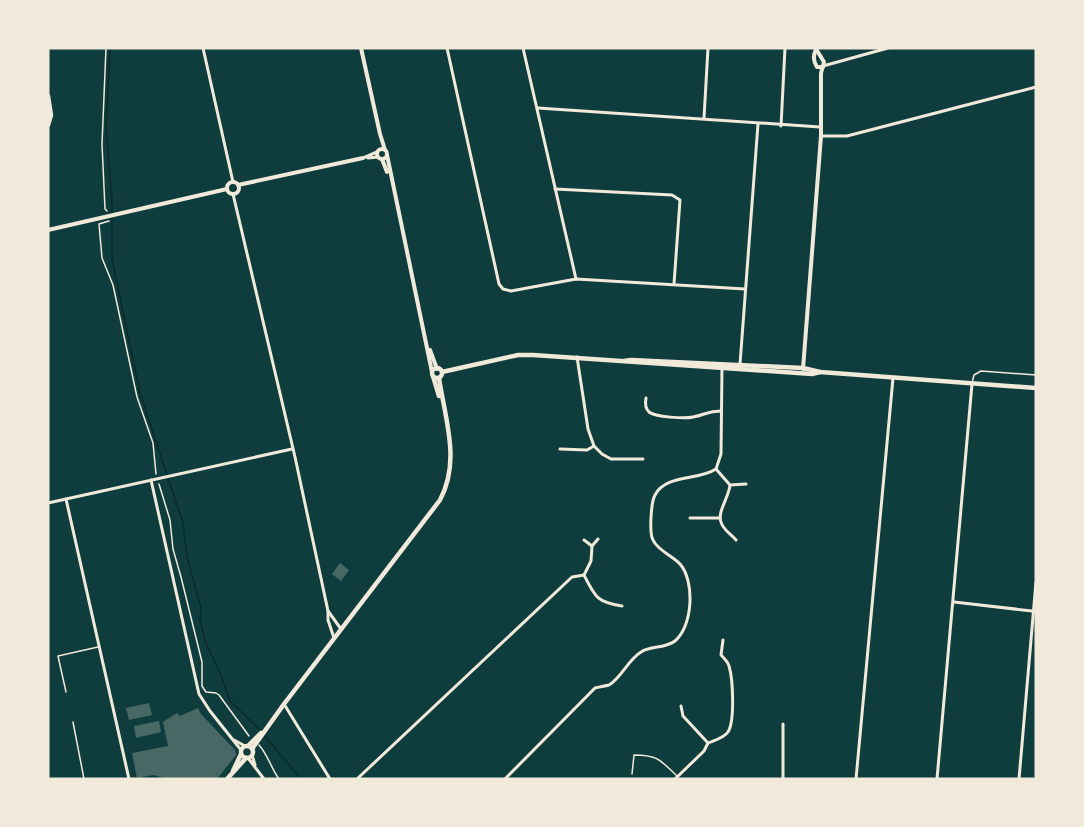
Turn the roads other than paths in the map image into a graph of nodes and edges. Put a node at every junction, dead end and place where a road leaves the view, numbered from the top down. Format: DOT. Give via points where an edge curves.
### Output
graph roads {
  1 [pos="203,48"];
  2 [pos="361,48"];
  3 [pos="447,48"];
  4 [pos="523,48"];
  5 [pos="708,48"];
  6 [pos="784,48"];
  7 [pos="888,48"];
  8 [pos="816,49"];
  9 [pos="823,66"];
  10 [pos="1036,87"];
  11 [pos="48,96"];
  12 [pos="538,108"];
  13 [pos="704,118"];
  14 [pos="758,124"];
  15 [pos="48,125"];
  16 [pos="781,126"];
  17 [pos="821,127"];
  18 [pos="380,134"];
  19 [pos="821,136"];
  20 [pos="386,153"];
  21 [pos="379,155"];
  22 [pos="363,158"];
  23 [pos="390,178"];
  24 [pos="233,182"];
  25 [pos="238,185"];
  26 [pos="227,189"];
  27 [pos="555,189"];
  28 [pos="233,194"];
  29 [pos="48,230"];
  30 [pos="576,279"];
  31 [pos="674,284"];
  32 [pos="745,289"];
  33 [pos="577,357"];
  34 [pos="722,367"];
  35 [pos="740,368"];
  36 [pos="803,371"];
  37 [pos="437,373"];
  38 [pos="1036,375"];
  39 [pos="893,378"];
  40 [pos="972,384"];
  41 [pos="1036,388"];
  42 [pos="646,398"];
  43 [pos="721,411"];
  44 [pos="594,446"];
  45 [pos="293,449"];
  46 [pos="560,449"];
  47 [pos="643,459"];
  48 [pos="716,469"];
  49 [pos="151,480"];
  50 [pos="746,484"];
  51 [pos="730,485"];
  52 [pos="66,499"];
  53 [pos="48,503"];
  54 [pos="690,518"];
  55 [pos="720,518"];
  56 [pos="598,539"];
  57 [pos="584,540"];
  58 [pos="736,540"];
  59 [pos="592,546"];
  60 [pos="584,575"];
  61 [pos="1036,582"];
  62 [pos="953,602"];
  63 [pos="622,606"];
  64 [pos="328,611"];
  65 [pos="1032,611"];
  66 [pos="341,629"];
  67 [pos="334,638"];
  68 [pos="723,640"];
  69 [pos="99,647"];
  70 [pos="66,692"];
  71 [pos="284,704"];
  72 [pos="681,706"];
  73 [pos="73,722"];
  74 [pos="783,724"];
  75 [pos="708,743"];
  76 [pos="247,752"];
  77 [pos="632,774"];
  78 [pos="676,778"];
  79 [pos="84,779"];
  80 [pos="129,779"];
  81 [pos="227,779"];
  82 [pos="264,779"];
  83 [pos="330,779"];
  84 [pos="357,779"];
  85 [pos="504,779"];
  86 [pos="783,779"];
  87 [pos="856,779"];
  88 [pos="937,779"];
  89 [pos="1019,779"];
  1 -- 24 [label="street"];
  2 -- 18 [label="street"];
  3 -- 30 [label="street" via="499,284 511,291"];
  4 -- 12 [label="street"];
  5 -- 13 [label="street"];
  6 -- 16 [label="street"];
  7 -- 9 [label="street"];
  8 -- 9 [label="street" via="814,62 817,67"];
  9 -- 17 [label="street"];
  10 -- 19 [label="street" via="847,136"];
  11 -- 15 [label="main road"];
  12 -- 13 [label="street"];
  12 -- 27 [label="street"];
  13 -- 14 [label="street"];
  14 -- 16 [label="street"];
  14 -- 32 [label="street"];
  16 -- 17 [label="street"];
  17 -- 19 [label="street"];
  18 -- 20 [label="street"];
  18 -- 21 [label="street"];
  19 -- 36 [label="street"];
  20 -- 21 [label="street"];
  20 -- 21 [label="street"];
  20 -- 23 [label="street"];
  21 -- 22 [label="street"];
  21 -- 23 [label="street"];
  22 -- 25 [label="street"];
  23 -- 37 [label="street"];
  24 -- 25 [label="street"];
  24 -- 26 [label="street"];
  25 -- 28 [label="street"];
  26 -- 28 [label="street"];
  26 -- 29 [label="street"];
  27 -- 30 [label="street"];
  27 -- 31 [label="street" via="672,195 680,200"];
  28 -- 45 [label="street"];
  30 -- 31 [label="street"];
  31 -- 32 [label="street"];
  32 -- 35 [label="street"];
  33 -- 34 [label="main road"];
  33 -- 37 [label="main road" via="518,355"];
  33 -- 44 [label="street"];
  34 -- 35 [label="main road"];
  34 -- 43 [label="street"];
  35 -- 36 [label="main road"];
  36 -- 39 [label="main road"];
  37 -- 66 [label="main road" via="452,460 447,486"];
  38 -- 40 [label="lane" via="981,371 974,375"];
  39 -- 40 [label="main road"];
  39 -- 87 [label="street"];
  40 -- 41 [label="main road"];
  40 -- 62 [label="street"];
  42 -- 43 [label="street" via="647,409 659,415 692,418"];
  43 -- 48 [label="street" via="721,454"];
  44 -- 46 [label="street" via="587,450"];
  44 -- 47 [label="street" via="611,459"];
  45 -- 49 [label="street"];
  45 -- 64 [label="street"];
  48 -- 51 [label="street"];
  48 -- 85 [label="street" via="661,486 652,506 652,537 659,548 682,566 691,592 683,630 676,640 640,652 609,684 595,688"];
  49 -- 52 [label="street"];
  49 -- 76 [label="street" via="200,693 210,712"];
  50 -- 51 [label="street"];
  51 -- 55 [label="street"];
  52 -- 53 [label="street"];
  52 -- 69 [label="street"];
  54 -- 55 [label="street"];
  55 -- 58 [label="street"];
  56 -- 59 [label="street"];
  57 -- 59 [label="street"];
  59 -- 60 [label="street" via="591,561"];
  60 -- 63 [label="street" via="599,600"];
  60 -- 84 [label="street" via="572,578"];
  61 -- 65 [label="street"];
  62 -- 65 [label="street"];
  62 -- 88 [label="street"];
  64 -- 66 [label="street"];
  64 -- 67 [label="street"];
  65 -- 89 [label="street"];
  66 -- 67 [label="main road"];
  67 -- 71 [label="main road"];
  68 -- 75 [label="street" via="721,655 728,662 732,683 732,717 724,737"];
  69 -- 70 [label="lane" via="58,656"];
  69 -- 80 [label="street"];
  71 -- 76 [label="main road"];
  71 -- 83 [label="street"];
  72 -- 75 [label="street" via="683,716"];
  73 -- 79 [label="lane"];
  74 -- 86 [label="street"];
  75 -- 78 [label="street"];
  76 -- 81 [label="main road"];
  76 -- 82 [label="street"];
  77 -- 78 [label="lane" via="634,755 650,755 660,759"];
}
